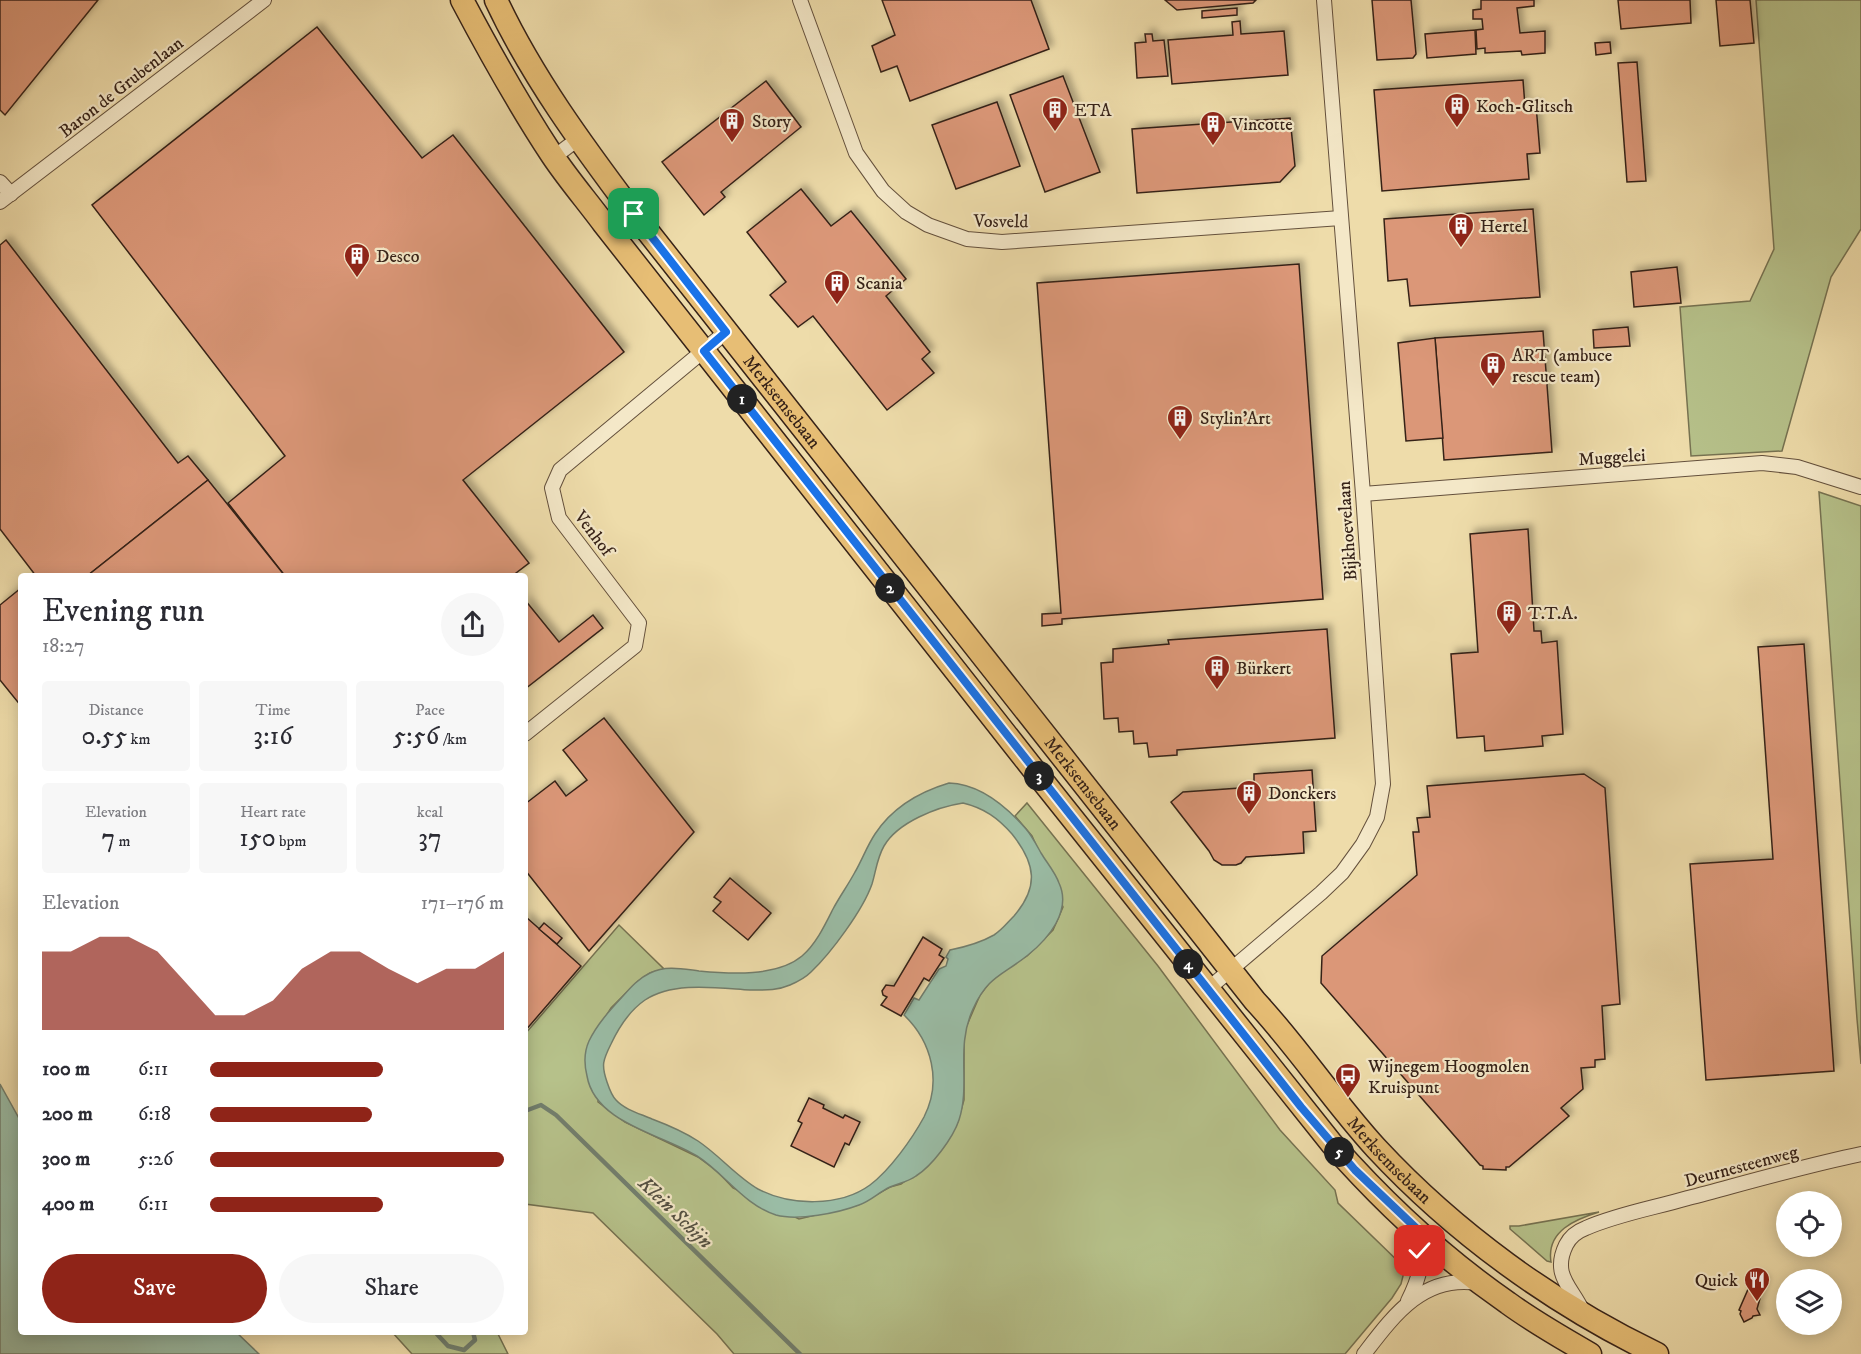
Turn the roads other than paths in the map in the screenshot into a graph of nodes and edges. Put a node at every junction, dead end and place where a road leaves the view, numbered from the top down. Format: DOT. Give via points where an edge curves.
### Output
graph roads {
  1 [pos="264,0"];
  2 [pos="462,0"];
  3 [pos="496,0"];
  4 [pos="800,0"];
  5 [pos="1324,0"];
  6 [pos="578,139"];
  7 [pos="554,157"];
  8 [pos="0,182"];
  9 [pos="5,198"];
  10 [pos="1341,218"];
  11 [pos="726,332"];
  12 [pos="704,351"];
  13 [pos="1861,487"];
  14 [pos="1363,494"];
  15 [pos="528,732"];
  16 [pos="1231,970"];
  17 [pos="1208,989"];
  18 [pos="1861,1154"];
  19 [pos="1416,1228"];
  20 [pos="1481,1284"];
  21 [pos="1408,1303"];
  22 [pos="1586,1316"];
  23 [pos="1364,1354"];
  24 [pos="1590,1354"];
  25 [pos="1657,1354"];
  1 -- 9 [label="street, Baron de Grubenlaan"];
  2 -- 7 [label="main road, Merksemsebaan" via="500,72"];
  3 -- 6 [label="main road, Merksemsebaan"];
  4 -- 10 [label="street, Vosveld" via="856,153 883,191 928,225 967,239 1002,242"];
  5 -- 10 [label="street, Bijkhoevelaan"];
  6 -- 7 [label="street"];
  6 -- 11 [label="main road, Merksemsebaan"];
  7 -- 12 [label="main road, Merksemsebaan"];
  8 -- 9 [label="street"];
  10 -- 14 [label="street, Bijkhoevelaan"];
  11 -- 12 [label="street, Venhof"];
  11 -- 16 [label="main road, Merksemsebaan"];
  12 -- 15 [label="street, Venhof" via="560,470 552,488 560,518 639,622 635,646"];
  12 -- 17 [label="main road, Merksemsebaan"];
  13 -- 14 [label="street, Muggelei" via="1797,467 1762,464"];
  14 -- 16 [label="street, Bijkhoevelaan" via="1383,784 1377,817 1342,873"];
  16 -- 17 [label="street, Bijkhoevelaan"];
  16 -- 22 [label="main road, Merksemsebaan" via="1353,1121 1414,1187 1510,1265"];
  17 -- 19 [label="main road, Merksemsebaan" via="1332,1144"];
  18 -- 22 [label="street, Deurnesteenweg" via="1584,1228 1573,1235 1564,1249 1562,1268 1564,1282"];
  19 -- 20 [label="main road, Merksemsebaan"];
  19 -- 21 [label="street" via="1421,1270"];
  20 -- 21 [label="street" via="1460,1281 1440,1285"];
  20 -- 24 [label="main road, Merksemsebaan"];
  21 -- 23 [label="street"];
  22 -- 25 [label="main road, Merksemsebaan"];
}
